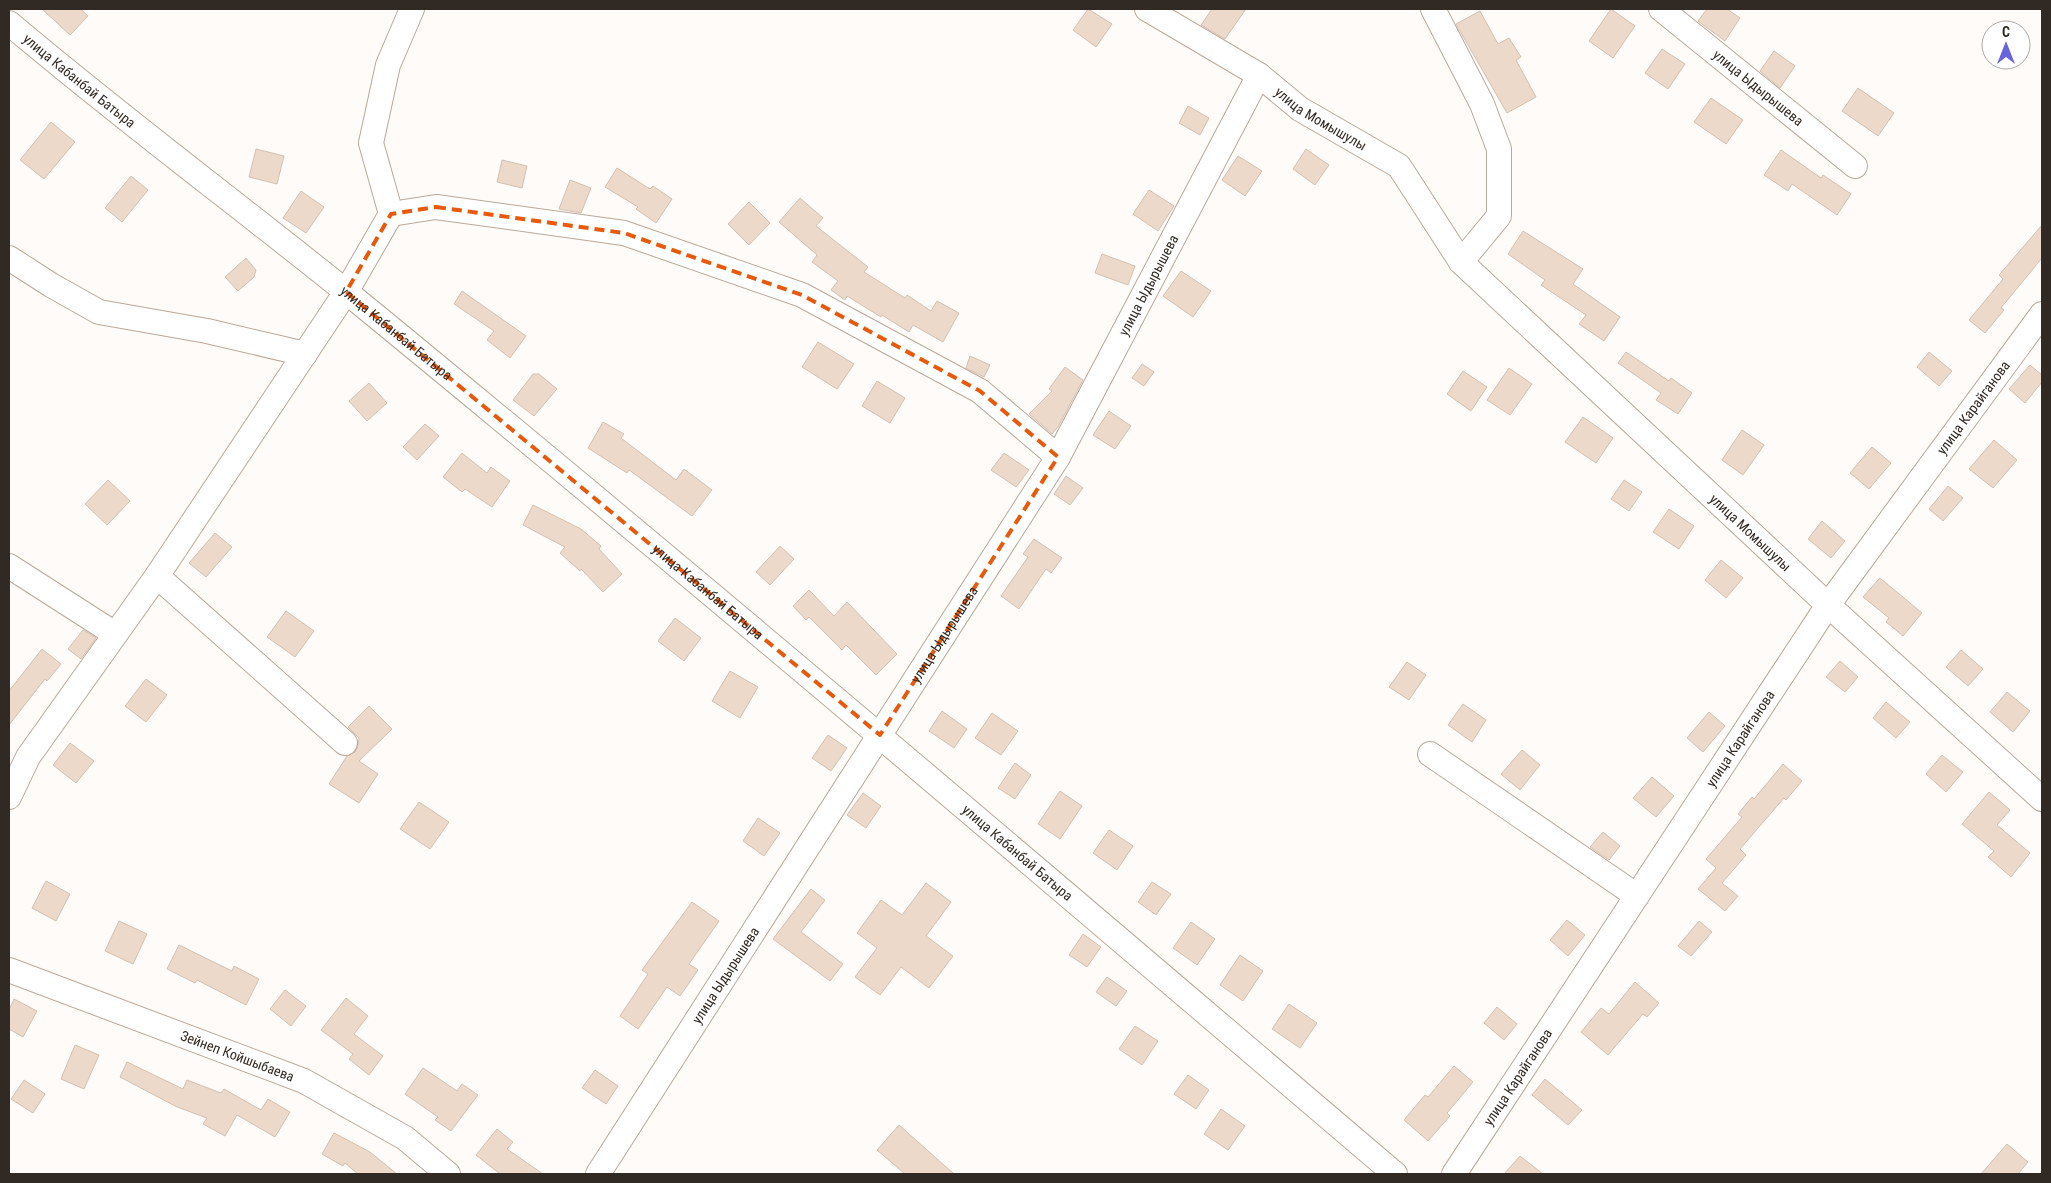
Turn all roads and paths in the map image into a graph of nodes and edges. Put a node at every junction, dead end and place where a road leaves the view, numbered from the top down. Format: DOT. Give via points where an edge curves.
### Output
graph roads {
  1 [pos="412,9"];
  2 [pos="1147,9"];
  3 [pos="1433,9"];
  4 [pos="1660,9"];
  5 [pos="9,23"];
  6 [pos="1259,75"];
  7 [pos="1856,166"];
  8 [pos="391,214"];
  9 [pos="9,258"];
  10 [pos="1461,262"];
  11 [pos="346,292"];
  12 [pos="2042,314"];
  13 [pos="305,354"];
  14 [pos="1058,457"];
  15 [pos="9,566"];
  16 [pos="157,576"];
  17 [pos="1828,605"];
  18 [pos="115,634"];
  19 [pos="880,735"];
  20 [pos="345,744"];
  21 [pos="1430,754"];
  22 [pos="9,797"];
  23 [pos="2042,799"];
  24 [pos="1637,896"];
  25 [pos="9,970"];
  26 [pos="448,1174"];
  27 [pos="598,1174"];
  28 [pos="1395,1174"];
  29 [pos="1454,1174"];
  1 -- 8 [label="street" via="388,65 371,143"];
  2 -- 6 [label="street, улица Момышулы"];
  3 -- 10 [label="street" via="1482,104 1499,150 1499,216"];
  4 -- 7 [label="street, улица Ыдырышева"];
  5 -- 11 [label="street, улица Кабанбай Батыра"];
  6 -- 10 [label="street, улица Момышулы" via="1300,109 1398,166"];
  6 -- 14 [label="street, улица Ыдырышева"];
  8 -- 11 [label="street"];
  8 -- 14 [label="street" via="436,207 624,233 802,295 980,391"];
  9 -- 13 [label="street" via="99,312 206,331"];
  10 -- 17 [label="street, улица Момышулы"];
  11 -- 13 [label="street"];
  11 -- 19 [label="street, улица Кабанбай Батыра"];
  12 -- 17 [label="street, улица Карайганова"];
  13 -- 16 [label="street"];
  14 -- 19 [label="street, улица Ыдырышева"];
  15 -- 18 [label="street"];
  16 -- 18 [label="street"];
  16 -- 20 [label="street"];
  17 -- 23 [label="street, улица Момышулы"];
  17 -- 24 [label="street, улица Карайганова"];
  18 -- 22 [label="street" via="28,757"];
  19 -- 27 [label="street, улица Ыдырышева"];
  19 -- 28 [label="street, улица Кабанбай Батыра"];
  21 -- 24 [label="street"];
  24 -- 29 [label="street, улица Карайганова"];
  25 -- 26 [label="street, Зейнеп Койшыбаева" via="304,1081 405,1138"];
}
